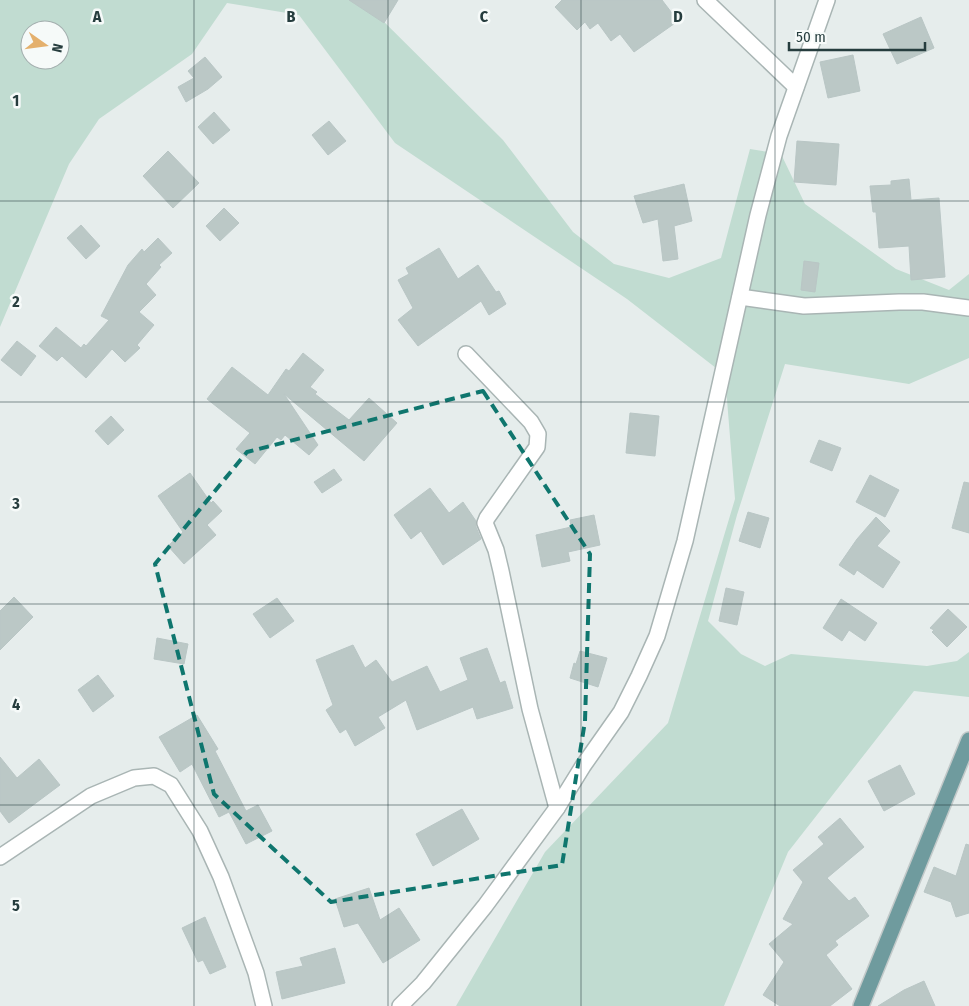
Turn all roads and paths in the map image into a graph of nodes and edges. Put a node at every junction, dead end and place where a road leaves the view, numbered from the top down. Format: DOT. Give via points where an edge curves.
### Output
graph roads {
  1 [pos="705,0"];
  2 [pos="827,0"];
  3 [pos="796,87"];
  4 [pos="740,298"];
  5 [pos="969,308"];
  6 [pos="466,354"];
  7 [pos="969,740"];
  8 [pos="557,808"];
  9 [pos="0,857"];
  10 [pos="264,1006"];
  11 [pos="400,1006"];
  12 [pos="861,1006"];
  1 -- 3 [label="street"];
  2 -- 3 [label="street"];
  3 -- 4 [label="street" via="758,215"];
  4 -- 5 [label="street" via="804,306 922,302"];
  4 -- 8 [label="street" via="685,541 657,636 621,712"];
  6 -- 8 [label="street" via="531,422 538,434 537,447 485,523 502,572 530,709"];
  7 -- 12 [label="main road"];
  8 -- 11 [label="street" via="485,906 423,983"];
  9 -- 10 [label="street" via="90,796 134,778 154,776 170,785 200,831 222,877"];
}
